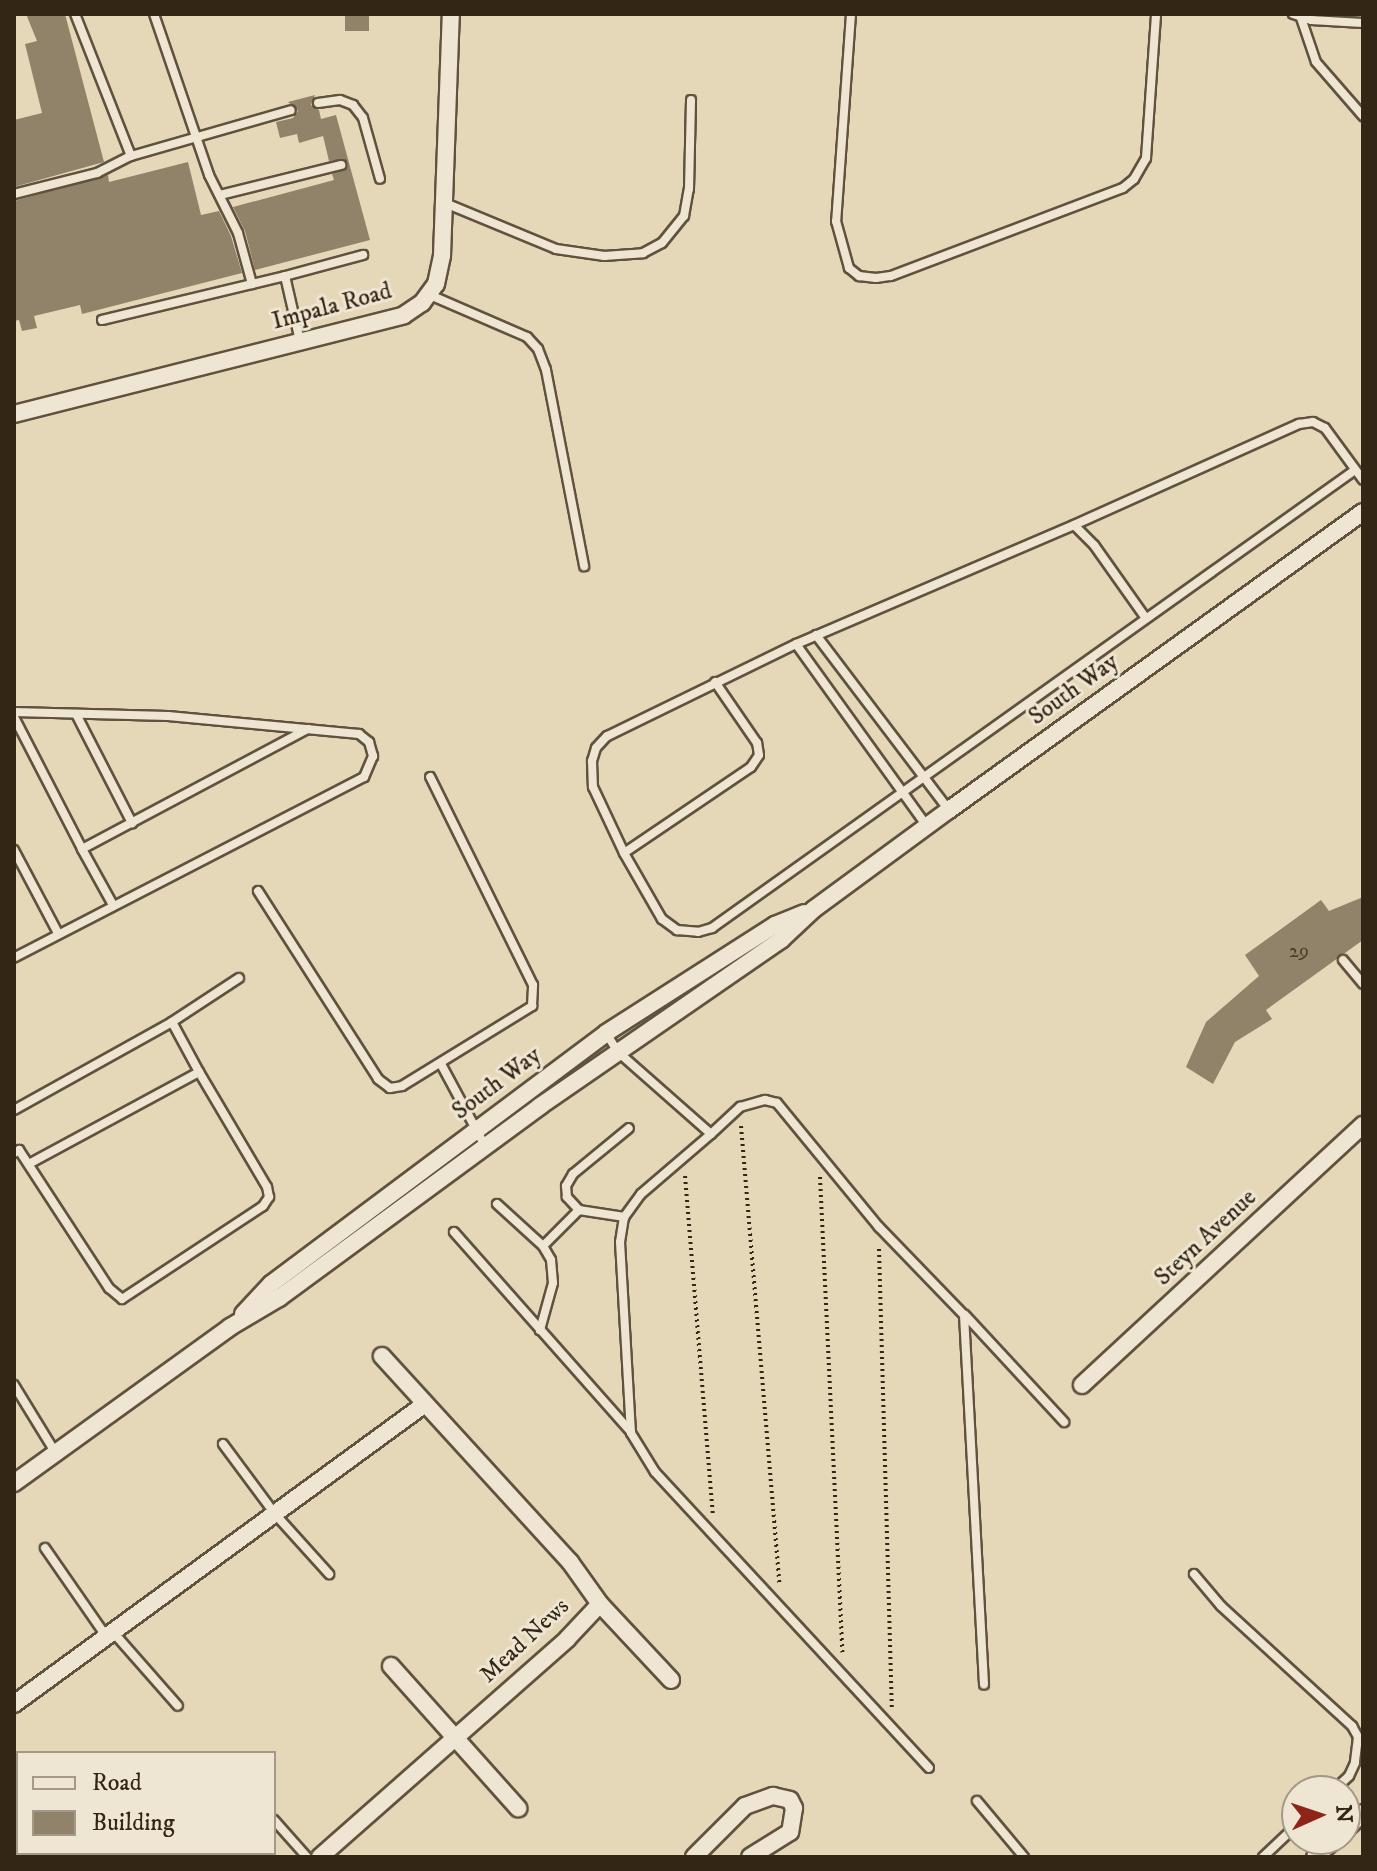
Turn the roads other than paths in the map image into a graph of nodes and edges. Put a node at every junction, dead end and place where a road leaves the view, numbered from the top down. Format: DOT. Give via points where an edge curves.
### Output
graph roads {
  1 [pos="75,14"];
  2 [pos="154,14"];
  3 [pos="451,14"];
  4 [pos="851,14"];
  5 [pos="1156,14"];
  6 [pos="1297,16"];
  7 [pos="1363,23"];
  8 [pos="691,100"];
  9 [pos="318,103"];
  10 [pos="291,110"];
  11 [pos="1363,116"];
  12 [pos="196,137"];
  13 [pos="131,156"];
  14 [pos="341,165"];
  15 [pos="380,179"];
  16 [pos="14,194"];
  17 [pos="220,195"];
  18 [pos="444,202"];
  19 [pos="363,255"];
  20 [pos="285,276"];
  21 [pos="252,284"];
  22 [pos="430,295"];
  23 [pos="102,320"];
  24 [pos="300,341"];
  25 [pos="14,414"];
  26 [pos="1355,470"];
  27 [pos="1363,480"];
  28 [pos="1363,512"];
  29 [pos="1074,525"];
  30 [pos="584,566"];
  31 [pos="1145,617"];
  32 [pos="816,635"];
  33 [pos="796,644"];
  34 [pos="715,682"];
  35 [pos="14,714"];
  36 [pos="76,714"];
  37 [pos="309,728"];
  38 [pos="924,776"];
  39 [pos="430,777"];
  40 [pos="900,792"];
  41 [pos="949,810"];
  42 [pos="132,823"];
  43 [pos="928,827"];
  44 [pos="82,849"];
  45 [pos="14,850"];
  46 [pos="624,853"];
  47 [pos="258,891"];
  48 [pos="113,905"];
  49 [pos="814,909"];
  50 [pos="58,933"];
  51 [pos="14,958"];
  52 [pos="1343,960"];
  53 [pos="239,978"];
  54 [pos="1363,984"];
  55 [pos="172,1022"];
  56 [pos="606,1033"];
  57 [pos="618,1052"];
  58 [pos="441,1064"];
  59 [pos="199,1072"];
  60 [pos="14,1110"];
  61 [pos="1363,1125"];
  62 [pos="629,1128"];
  63 [pos="475,1131"];
  64 [pos="711,1134"];
  65 [pos="14,1141"];
  66 [pos="485,1146"];
  67 [pos="17,1152"];
  68 [pos="29,1164"];
  69 [pos="497,1204"];
  70 [pos="579,1210"];
  71 [pos="624,1217"];
  72 [pos="454,1232"];
  73 [pos="543,1246"];
  74 [pos="964,1315"];
  75 [pos="230,1327"];
  76 [pos="540,1330"];
  77 [pos="382,1356"];
  78 [pos="14,1385"];
  79 [pos="1082,1385"];
  80 [pos="425,1404"];
  81 [pos="1064,1422"];
  82 [pos="631,1433"];
  83 [pos="223,1444"];
  84 [pos="56,1453"];
  85 [pos="14,1483"];
  86 [pos="275,1514"];
  87 [pos="45,1548"];
  88 [pos="329,1574"];
  89 [pos="1194,1574"];
  90 [pos="600,1604"];
  91 [pos="110,1634"];
  92 [pos="391,1666"];
  93 [pos="671,1680"];
  94 [pos="984,1684"];
  95 [pos="14,1704"];
  96 [pos="178,1706"];
  97 [pos="456,1736"];
  98 [pos="929,1768"];
  99 [pos="1349,1775"];
  100 [pos="977,1801"];
  101 [pos="518,1808"];
  102 [pos="276,1822"];
  103 [pos="1281,1840"];
  104 [pos="307,1857"];
  105 [pos="320,1857"];
  106 [pos="694,1857"];
  107 [pos="750,1857"];
  108 [pos="1024,1857"];
  109 [pos="1263,1857"];
  1 -- 13 [label="lane"];
  2 -- 12 [label="lane"];
  3 -- 18 [label="street"];
  4 -- 5 [label="lane" via="836,221 849,268 859,276 876,278 1123,188 1134,179 1146,158"];
  6 -- 7 [label="lane"];
  6 -- 11 [label="lane" via="1316,62"];
  8 -- 18 [label="lane" via="684,216 662,243 643,253 604,256 556,249"];
  9 -- 15 [label="lane" via="340,100 353,105 363,118"];
  10 -- 12 [label="lane"];
  12 -- 13 [label="lane"];
  12 -- 17 [label="lane"];
  13 -- 16 [label="lane" via="97,173"];
  14 -- 17 [label="lane"];
  17 -- 21 [label="lane" via="238,233"];
  18 -- 22 [label="street" via="442,255"];
  19 -- 20 [label="lane"];
  20 -- 21 [label="lane"];
  20 -- 24 [label="lane"];
  21 -- 23 [label="lane"];
  22 -- 24 [label="street, Impala Road" via="404,315"];
  22 -- 30 [label="lane" via="527,337 538,349"];
  24 -- 25 [label="street, Impala Road"];
  26 -- 27 [label="lane"];
  26 -- 29 [label="lane" via="1325,428 1313,422 1299,424"];
  26 -- 31 [label="lane"];
  28 -- 41 [label="street, South Way"];
  29 -- 31 [label="lane"];
  29 -- 32 [label="lane"];
  31 -- 38 [label="lane"];
  32 -- 33 [label="lane"];
  32 -- 38 [label="lane"];
  33 -- 34 [label="lane"];
  33 -- 40 [label="lane"];
  34 -- 46 [label="lane" via="607,736 596,748 593,787"];
  34 -- 46 [label="lane" via="757,743 759,755 751,767"];
  35 -- 36 [label="lane"];
  35 -- 44 [label="lane"];
  36 -- 37 [label="lane"];
  36 -- 42 [label="lane"];
  37 -- 42 [label="lane"];
  37 -- 48 [label="lane" via="359,734 369,742 373,756 364,777"];
  38 -- 40 [label="lane"];
  38 -- 41 [label="lane"];
  39 -- 58 [label="lane" via="535,997 532,1006"];
  40 -- 43 [label="lane"];
  40 -- 46 [label="lane" via="712,928 698,932 677,930 662,919"];
  41 -- 43 [label="street, South Way"];
  42 -- 44 [label="lane"];
  43 -- 49 [label="street, South Way"];
  44 -- 48 [label="lane"];
  45 -- 50 [label="lane"];
  47 -- 58 [label="lane" via="378,1079 390,1088 402,1086"];
  48 -- 50 [label="lane"];
  49 -- 56 [label="street, South Way" via="775,925"];
  49 -- 57 [label="street, South Way" via="781,940"];
  50 -- 51 [label="lane"];
  52 -- 54 [label="lane"];
  53 -- 55 [label="lane"];
  55 -- 59 [label="lane"];
  55 -- 60 [label="lane"];
  56 -- 57 [label="lane"];
  56 -- 63 [label="street, South Way"];
  57 -- 64 [label="lane"];
  57 -- 66 [label="street, South Way"];
  58 -- 63 [label="lane"];
  59 -- 68 [label="lane"];
  59 -- 68 [label="lane" via="269,1197 129,1298 122,1299 109,1288"];
  61 -- 79 [label="street, Steyn Avenue"];
  62 -- 70 [label="lane" via="573,1174 567,1197"];
  63 -- 66 [label="lane"];
  63 -- 75 [label="street, South Way" via="271,1284"];
  64 -- 71 [label="lane" via="641,1194"];
  64 -- 74 [label="lane" via="740,1107 765,1100 777,1103 879,1227"];
  65 -- 67 [label="lane"];
  66 -- 75 [label="street, South Way" via="279,1298"];
  67 -- 68 [label="lane"];
  69 -- 73 [label="lane"];
  70 -- 71 [label="lane"];
  70 -- 73 [label="lane"];
  71 -- 82 [label="lane" via="620,1242"];
  72 -- 76 [label="lane"];
  73 -- 76 [label="lane" via="551,1260 553,1283"];
  74 -- 81 [label="lane"];
  74 -- 94 [label="lane"];
  75 -- 84 [label="street, South Way"];
  76 -- 82 [label="lane"];
  77 -- 80 [label="street, Mead News"];
  78 -- 84 [label="lane"];
  80 -- 86 [label="street"];
  80 -- 90 [label="street, Mead News" via="570,1562"];
  82 -- 98 [label="lane" via="655,1472"];
  83 -- 86 [label="lane"];
  84 -- 85 [label="street, South Way"];
  86 -- 88 [label="lane"];
  86 -- 91 [label="street"];
  87 -- 91 [label="lane"];
  89 -- 99 [label="lane" via="1221,1606 1352,1726 1359,1751"];
  90 -- 93 [label="street"];
  90 -- 97 [label="street, Mead News"];
  91 -- 95 [label="street"];
  91 -- 96 [label="lane"];
  92 -- 97 [label="street"];
  97 -- 101 [label="street"];
  97 -- 105 [label="street, Mead News"];
  100 -- 108 [label="lane"];
  102 -- 104 [label="lane"];
  103 -- 109 [label="lane"];
  106 -- 107 [label="street" via="745,1806 773,1796 790,1800 790,1832"];
}
